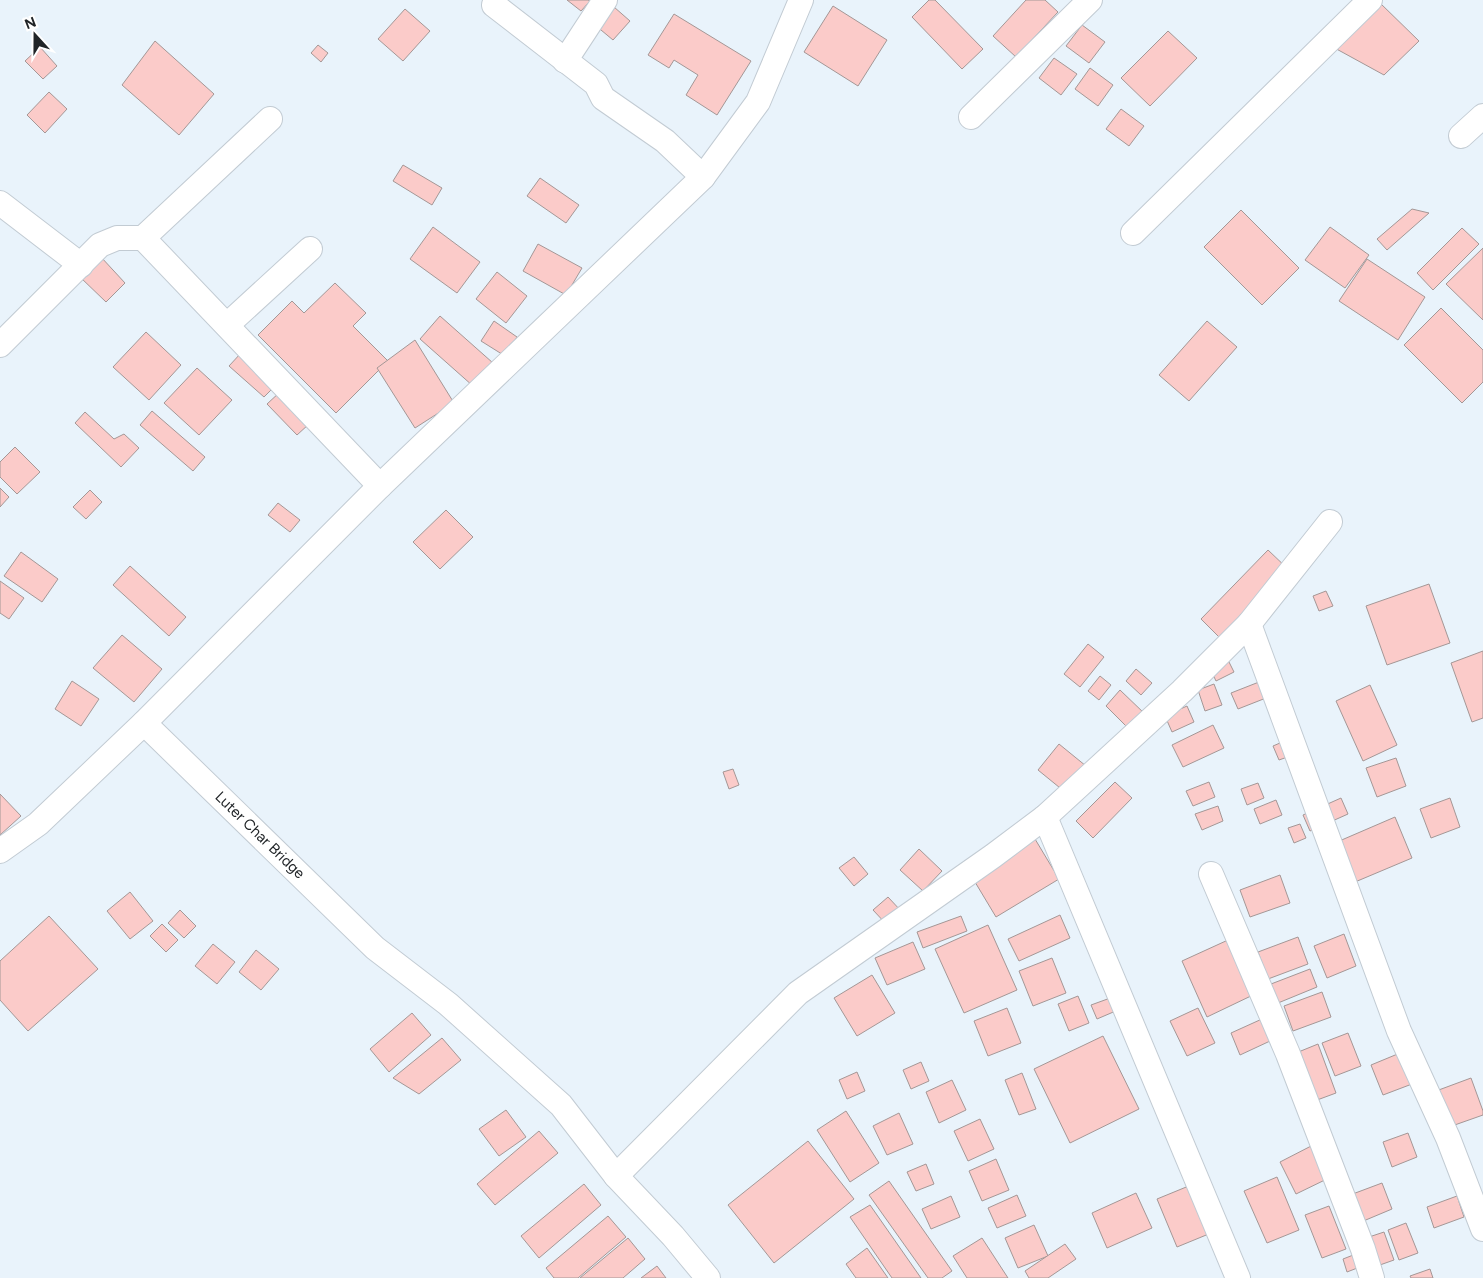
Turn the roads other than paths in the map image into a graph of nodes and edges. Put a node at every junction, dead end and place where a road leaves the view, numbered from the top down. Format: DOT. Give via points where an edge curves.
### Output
graph roads {
  1 [pos="606,0"];
  2 [pos="801,0"];
  3 [pos="1090,0"];
  4 [pos="1370,0"];
  5 [pos="494,5"];
  6 [pos="565,61"];
  7 [pos="1483,116"];
  8 [pos="971,117"];
  9 [pos="270,118"];
  10 [pos="1461,136"];
  11 [pos="703,177"];
  12 [pos="0,203"];
  13 [pos="1133,233"];
  14 [pos="143,238"];
  15 [pos="310,249"];
  16 [pos="81,264"];
  17 [pos="227,325"];
  18 [pos="0,344"];
  19 [pos="380,486"];
  20 [pos="1330,522"];
  21 [pos="1249,624"];
  22 [pos="144,723"];
  23 [pos="1045,817"];
  24 [pos="0,851"];
  25 [pos="1212,874"];
  26 [pos="616,1176"];
  27 [pos="1483,1229"];
  28 [pos="708,1278"];
  29 [pos="1238,1278"];
  30 [pos="1372,1278"];
  1 -- 6 [label="street"];
  2 -- 11 [label="street" via="758,102"];
  3 -- 8 [label="street"];
  4 -- 13 [label="street"];
  5 -- 6 [label="street"];
  6 -- 11 [label="street" via="596,84 603,98 665,141"];
  7 -- 10 [label="street"];
  9 -- 14 [label="street"];
  11 -- 19 [label="street"];
  12 -- 16 [label="street"];
  14 -- 16 [label="street" via="117,238 100,245"];
  14 -- 17 [label="street"];
  15 -- 17 [label="street"];
  16 -- 18 [label="street"];
  17 -- 19 [label="street"];
  19 -- 22 [label="street"];
  20 -- 21 [label="street"];
  21 -- 23 [label="street" via="1182,691"];
  21 -- 27 [label="street" via="1399,1031 1448,1138"];
  22 -- 24 [label="street" via="38,824"];
  22 -- 26 [label="street, Luter Char Bridge" via="375,948 448,1004 561,1105"];
  23 -- 26 [label="street" via="798,993"];
  23 -- 29 [label="street"];
  25 -- 30 [label="street" via="1288,1054"];
  26 -- 28 [label="street, Luter Char Bridge"];
}
